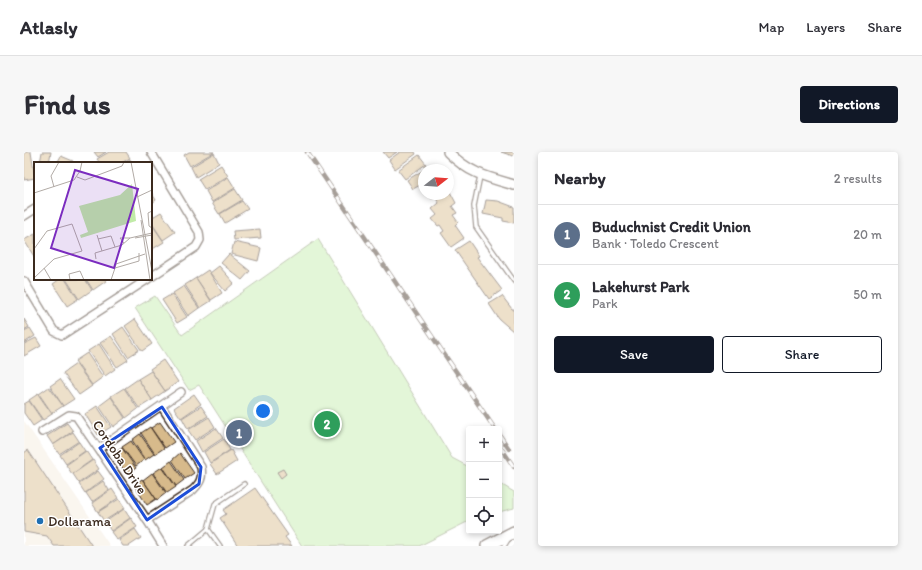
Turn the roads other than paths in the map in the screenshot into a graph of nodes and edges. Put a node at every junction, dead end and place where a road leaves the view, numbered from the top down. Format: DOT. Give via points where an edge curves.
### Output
graph roads {
  1 [pos="151,152"];
  2 [pos="448,152"];
  3 [pos="480,176"];
  4 [pos="514,185"];
  5 [pos="34,210"];
  6 [pos="24,216"];
  7 [pos="152,276"];
  8 [pos="146,280"];
  9 [pos="24,281"];
  10 [pos="514,281"];
  11 [pos="181,392"];
  12 [pos="162,407"];
  13 [pos="42,432"];
  14 [pos="100,448"];
  15 [pos="244,484"];
  16 [pos="147,520"];
  17 [pos="208,529"];
  18 [pos="513,533"];
  19 [pos="163,546"];
  20 [pos="188,546"];
  21 [pos="220,546"];
  22 [pos="487,546"];
  23 [pos="504,546"];
  1 -- 7 [label="street" via="199,232 200,240 196,247"];
  2 -- 3 [label="street"];
  3 -- 4 [label="street"];
  3 -- 10 [label="lane" via="474,206 476,227"];
  5 -- 6 [label="street"];
  8 -- 9 [label="street" via="62,335 54,331"];
  11 -- 12 [label="street"];
  12 -- 14 [label="street"];
  12 -- 16 [label="street" via="201,468 202,476 193,490"];
  13 -- 14 [label="street, Cordoba Drive" via="73,414"];
  14 -- 16 [label="street, Cordoba Drive"];
  15 -- 17 [label="lane" via="215,504"];
  16 -- 19 [label="street, Cordoba Drive"];
  17 -- 20 [label="lane"];
  17 -- 21 [label="lane"];
  18 -- 22 [label="main road"];
  18 -- 23 [label="lane"];
}
